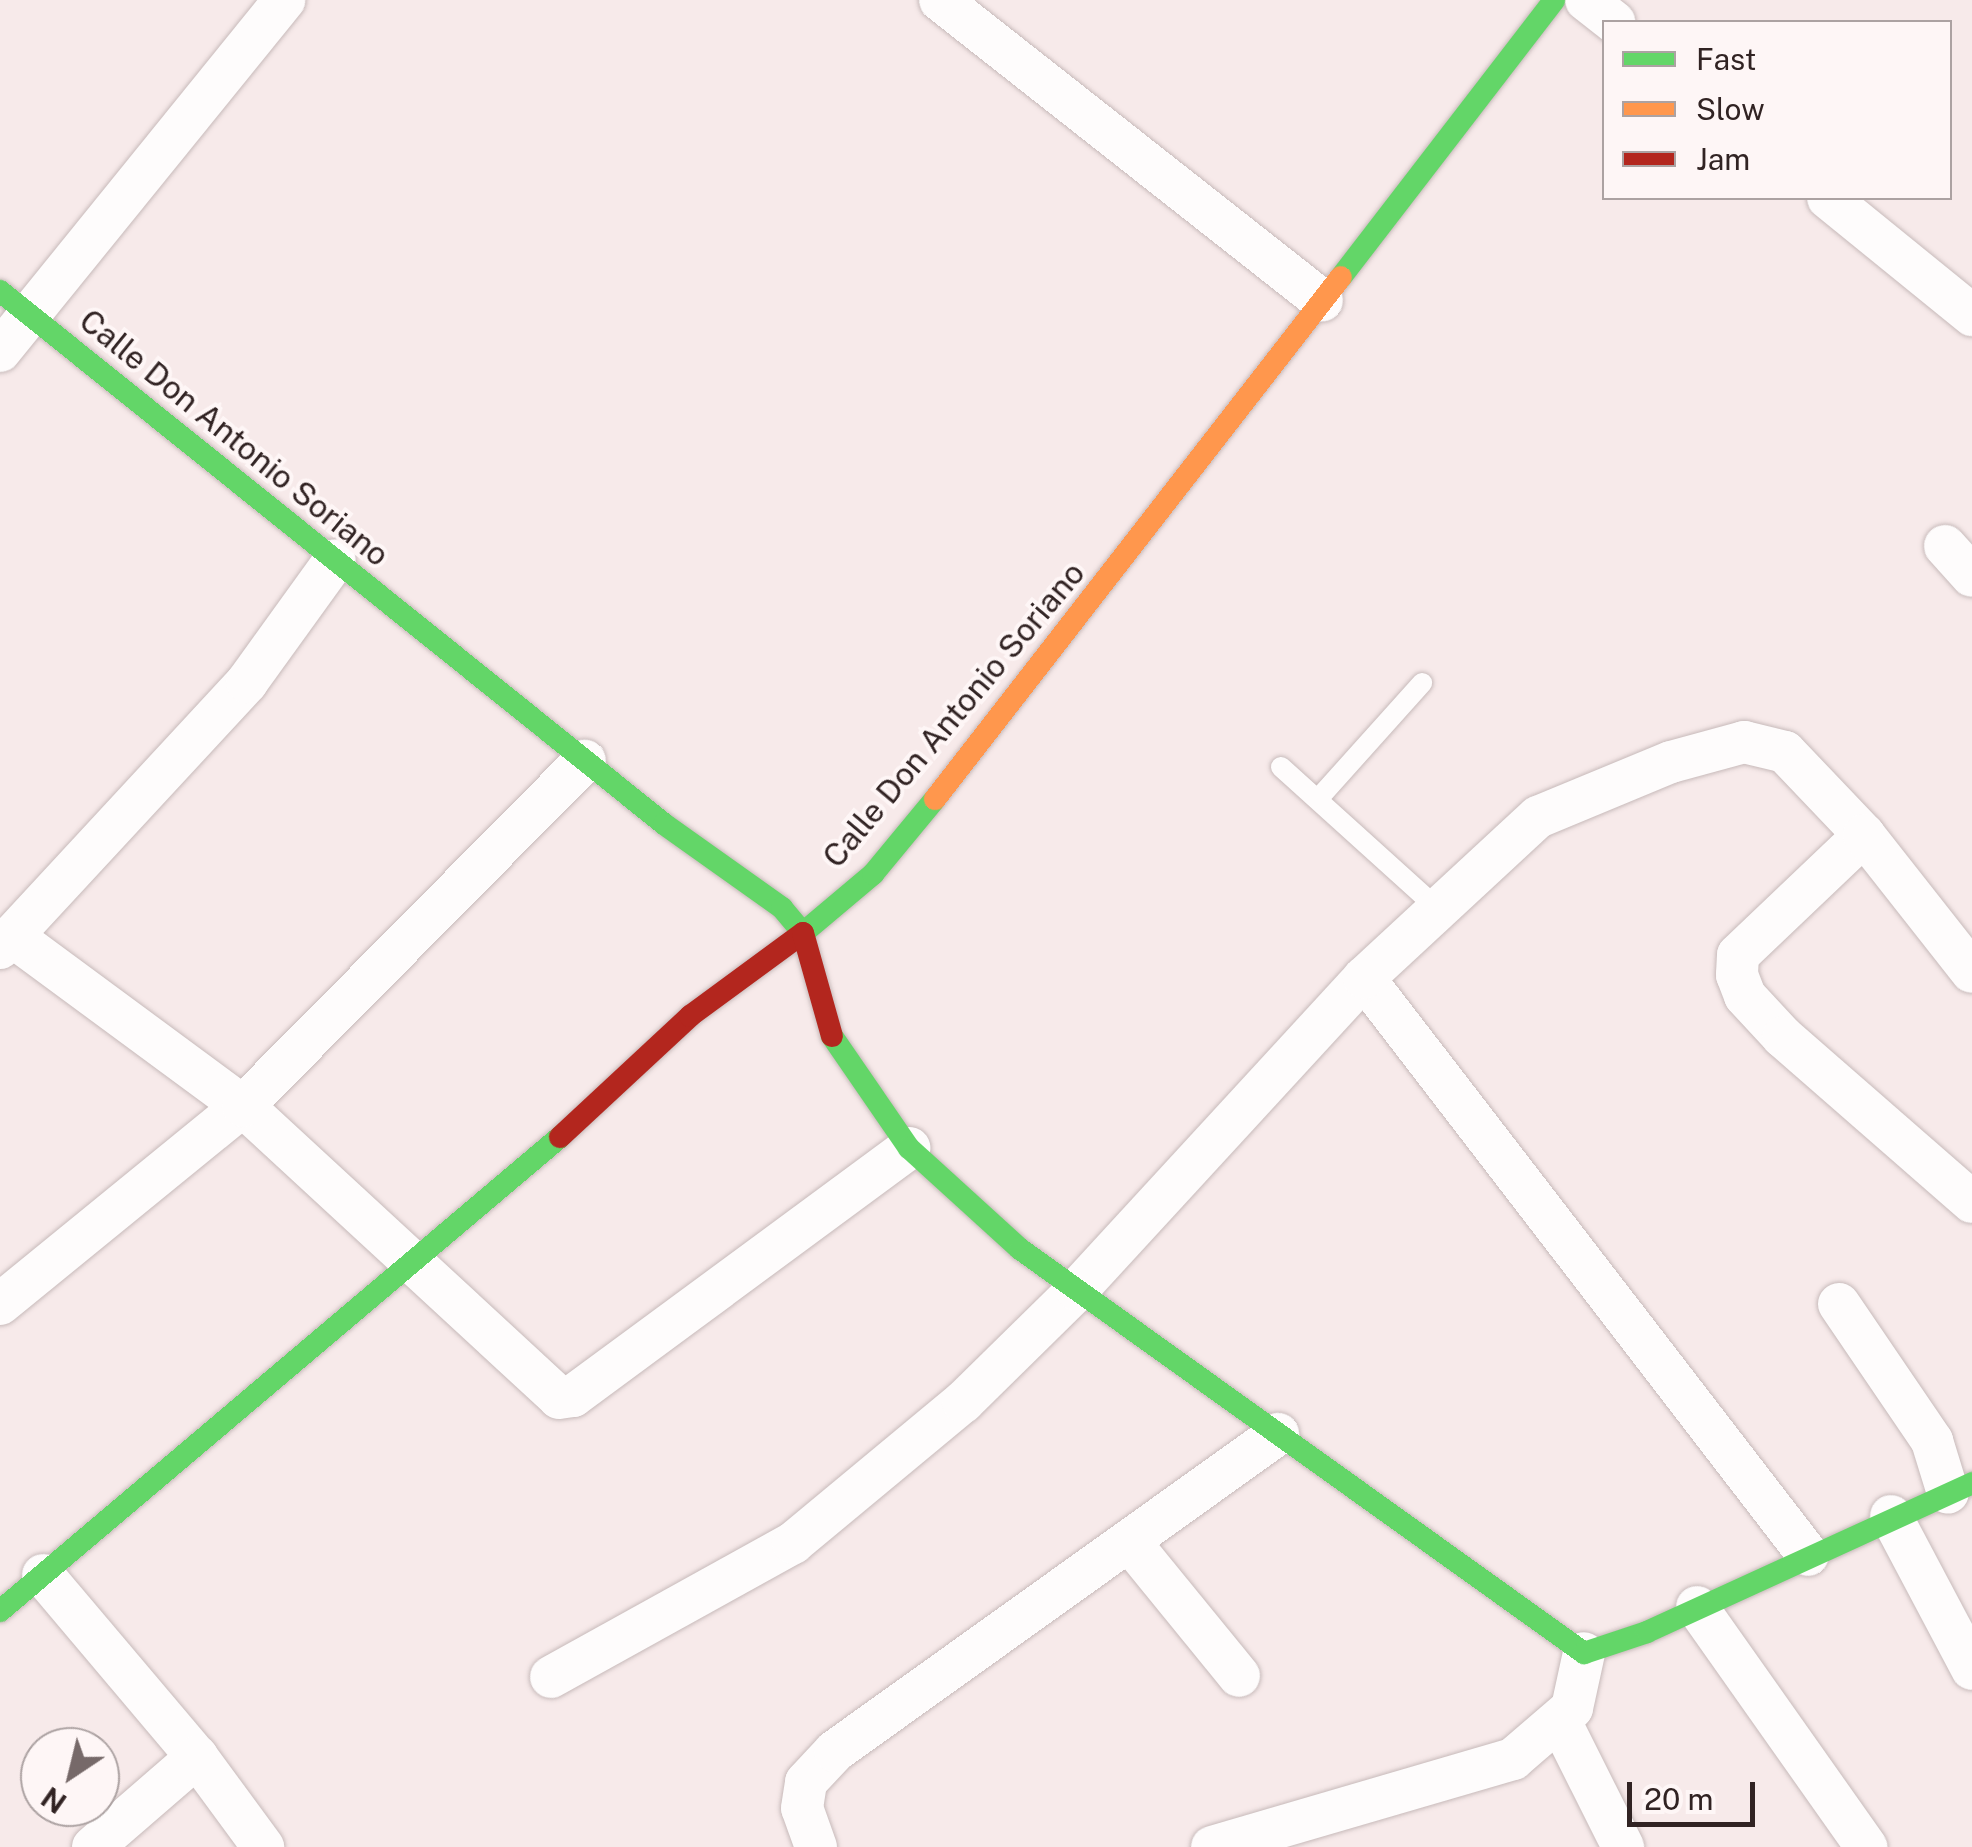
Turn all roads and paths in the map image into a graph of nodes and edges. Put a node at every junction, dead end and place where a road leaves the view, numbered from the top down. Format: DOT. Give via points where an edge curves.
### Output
graph roads {
  1 [pos="284,0"];
  2 [pos="940,0"];
  3 [pos="1554,0"];
  4 [pos="1586,0"];
  5 [pos="1611,20"];
  6 [pos="1830,200"];
  7 [pos="1322,301"];
  8 [pos="14,303"];
  9 [pos="1972,315"];
  10 [pos="0,351"];
  11 [pos="335,560"];
  12 [pos="1422,683"];
  13 [pos="586,760"];
  14 [pos="1280,768"];
  15 [pos="1318,800"];
  16 [pos="1864,835"];
  17 [pos="1437,908"];
  18 [pos="803,933"];
  19 [pos="6,942"];
  20 [pos="1972,972"];
  21 [pos="1364,978"];
  22 [pos="243,1106"];
  23 [pos="910,1148"];
  24 [pos="1972,1202"];
  25 [pos="415,1262"];
  26 [pos="1077,1290"];
  27 [pos="0,1304"];
  28 [pos="1840,1304"];
  29 [pos="1278,1434"];
  30 [pos="1960,1488"];
  31 [pos="1891,1516"];
  32 [pos="1129,1541"];
  33 [pos="1808,1554"];
  34 [pos="43,1575"];
  35 [pos="1698,1608"];
  36 [pos="0,1611"];
  37 [pos="1584,1653"];
  38 [pos="1972,1669"];
  39 [pos="1239,1676"];
  40 [pos="551,1677"];
  41 [pos="1560,1722"];
  42 [pos="198,1756"];
  43 [pos="1334,1831"];
  44 [pos="93,1847"];
  45 [pos="263,1847"];
  46 [pos="816,1847"];
  47 [pos="1212,1847"];
  48 [pos="1623,1847"];
  49 [pos="1866,1847"];
  1 -- 8 [label="street"];
  2 -- 7 [label="street"];
  3 -- 7 [label="street, Calle Don Antonio Soriano"];
  4 -- 5 [label="street"];
  6 -- 9 [label="street"];
  7 -- 18 [label="street, Calle Don Antonio Soriano" via="886,860"];
  8 -- 10 [label="street"];
  8 -- 11 [label="street, Calle Don Antonio Soriano"];
  11 -- 13 [label="street, Calle Don Antonio Soriano"];
  11 -- 19 [label="street" via="247,682"];
  12 -- 15 [label="lane"];
  13 -- 18 [label="street, Calle Don Antonio Soriano" via="782,908"];
  13 -- 22 [label="street"];
  14 -- 15 [label="lane"];
  15 -- 17 [label="lane"];
  16 -- 17 [label="street" via="1785,752 1744,742 1671,762 1538,816"];
  16 -- 20 [label="street"];
  16 -- 24 [label="street" via="1738,955 1737,975 1745,996 1783,1037"];
  17 -- 21 [label="street"];
  18 -- 23 [label="street" via="832,1034"];
  18 -- 25 [label="street" via="690,1016"];
  19 -- 22 [label="street"];
  21 -- 26 [label="street"];
  21 -- 33 [label="street"];
  22 -- 25 [label="street"];
  22 -- 27 [label="street"];
  23 -- 25 [label="street" via="573,1396 543,1390"];
  23 -- 26 [label="street" via="1020,1250"];
  25 -- 34 [label="street"];
  26 -- 29 [label="street"];
  26 -- 40 [label="street" via="964,1402 793,1543"];
  28 -- 30 [label="street"];
  29 -- 32 [label="street"];
  29 -- 37 [label="street"];
  30 -- 31 [label="street"];
  31 -- 33 [label="street"];
  31 -- 38 [label="street"];
  32 -- 39 [label="street"];
  32 -- 46 [label="street" via="835,1751 806,1782 802,1808"];
  33 -- 35 [label="street"];
  34 -- 36 [label="street"];
  34 -- 42 [label="street"];
  35 -- 37 [label="street"];
  35 -- 49 [label="street"];
  37 -- 41 [label="street" via="1572,1708"];
  41 -- 43 [label="street" via="1513,1759"];
  41 -- 48 [label="street"];
  42 -- 44 [label="street"];
  42 -- 45 [label="street"];
  43 -- 47 [label="street"];
}
